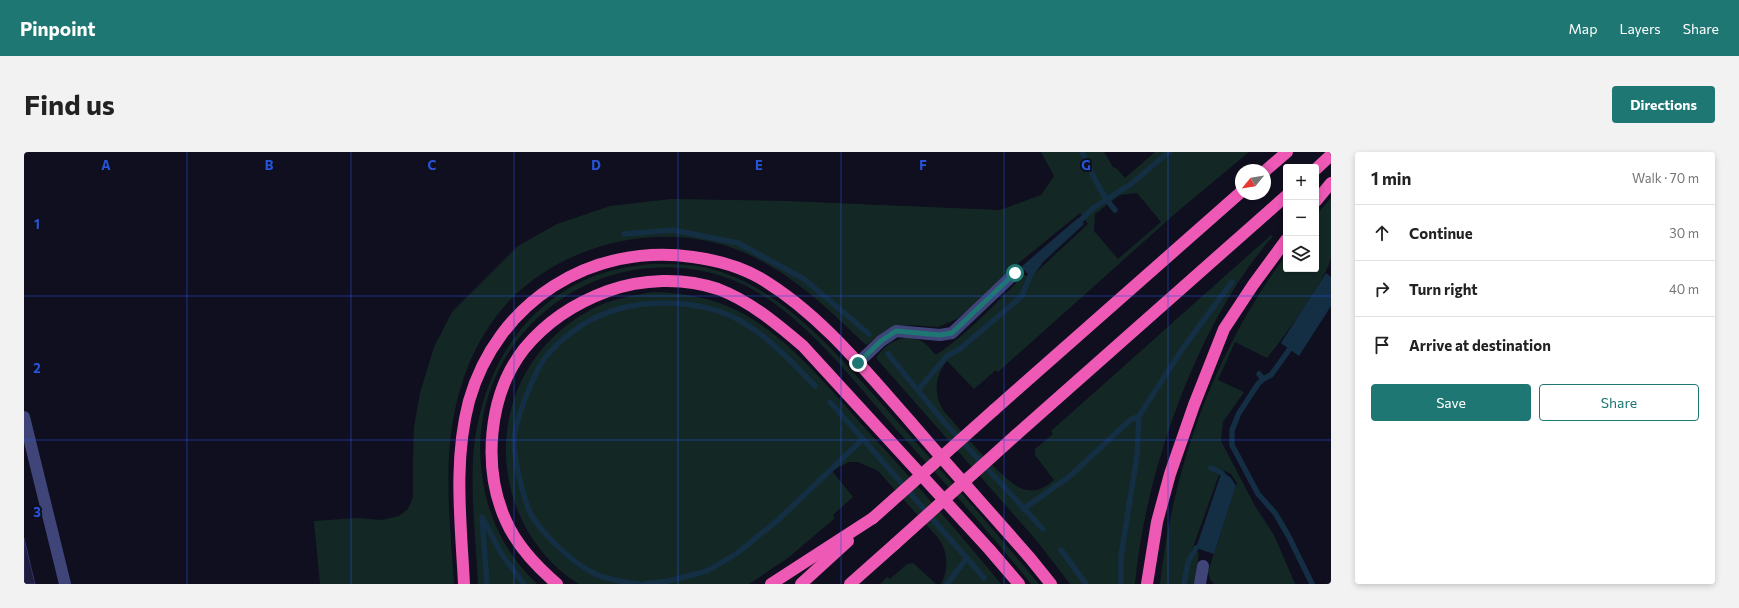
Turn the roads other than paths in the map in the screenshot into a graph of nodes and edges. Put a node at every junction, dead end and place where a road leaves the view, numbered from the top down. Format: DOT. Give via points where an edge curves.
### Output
graph roads {
  1 [pos="1287,152"];
  2 [pos="1331,155"];
  3 [pos="1271,166"];
  4 [pos="1319,166"];
  5 [pos="1331,183"];
  6 [pos="1235,197"];
  7 [pos="1283,199"];
  8 [pos="1317,200"];
  9 [pos="1283,244"];
  10 [pos="1015,273"];
  11 [pos="858,363"];
  12 [pos="24,417"];
  13 [pos="873,518"];
  14 [pos="1203,566"];
  15 [pos="64,584"];
  16 [pos="464,584"];
  17 [pos="557,584"];
  18 [pos="771,584"];
  19 [pos="801,584"];
  20 [pos="850,584"];
  21 [pos="1019,584"];
  22 [pos="1051,584"];
  23 [pos="1147,584"];
  24 [pos="1200,584"];
  1 -- 3 [label="highway"];
  2 -- 4 [label="highway"];
  5 -- 8 [label="highway"];
  6 -- 13 [label="highway, bridge"];
  7 -- 20 [label="highway, bridge"];
  9 -- 23 [label="highway" via="1252,285 1224,329 1194,405 1168,482 1157,522"];
  10 -- 11 [label="lane" via="952,333 940,335 896,331 881,341"];
  11 -- 16 [label="highway" via="814,318 760,278 739,268 708,259 656,254 630,256 572,275 547,290 515,318 486,357 474,386 463,429 459,462"];
  11 -- 22 [label="highway"];
  12 -- 15 [label="lane"];
  13 -- 18 [label="highway"];
  13 -- 19 [label="highway"];
  14 -- 24 [label="lane"];
  17 -- 21 [label="highway" via="542,571 517,540 506,522 498,500 491,455 496,412 501,394 524,350 539,332 556,318 588,298 612,290 628,285 670,281 717,289 742,300 773,320 802,346"];
}
